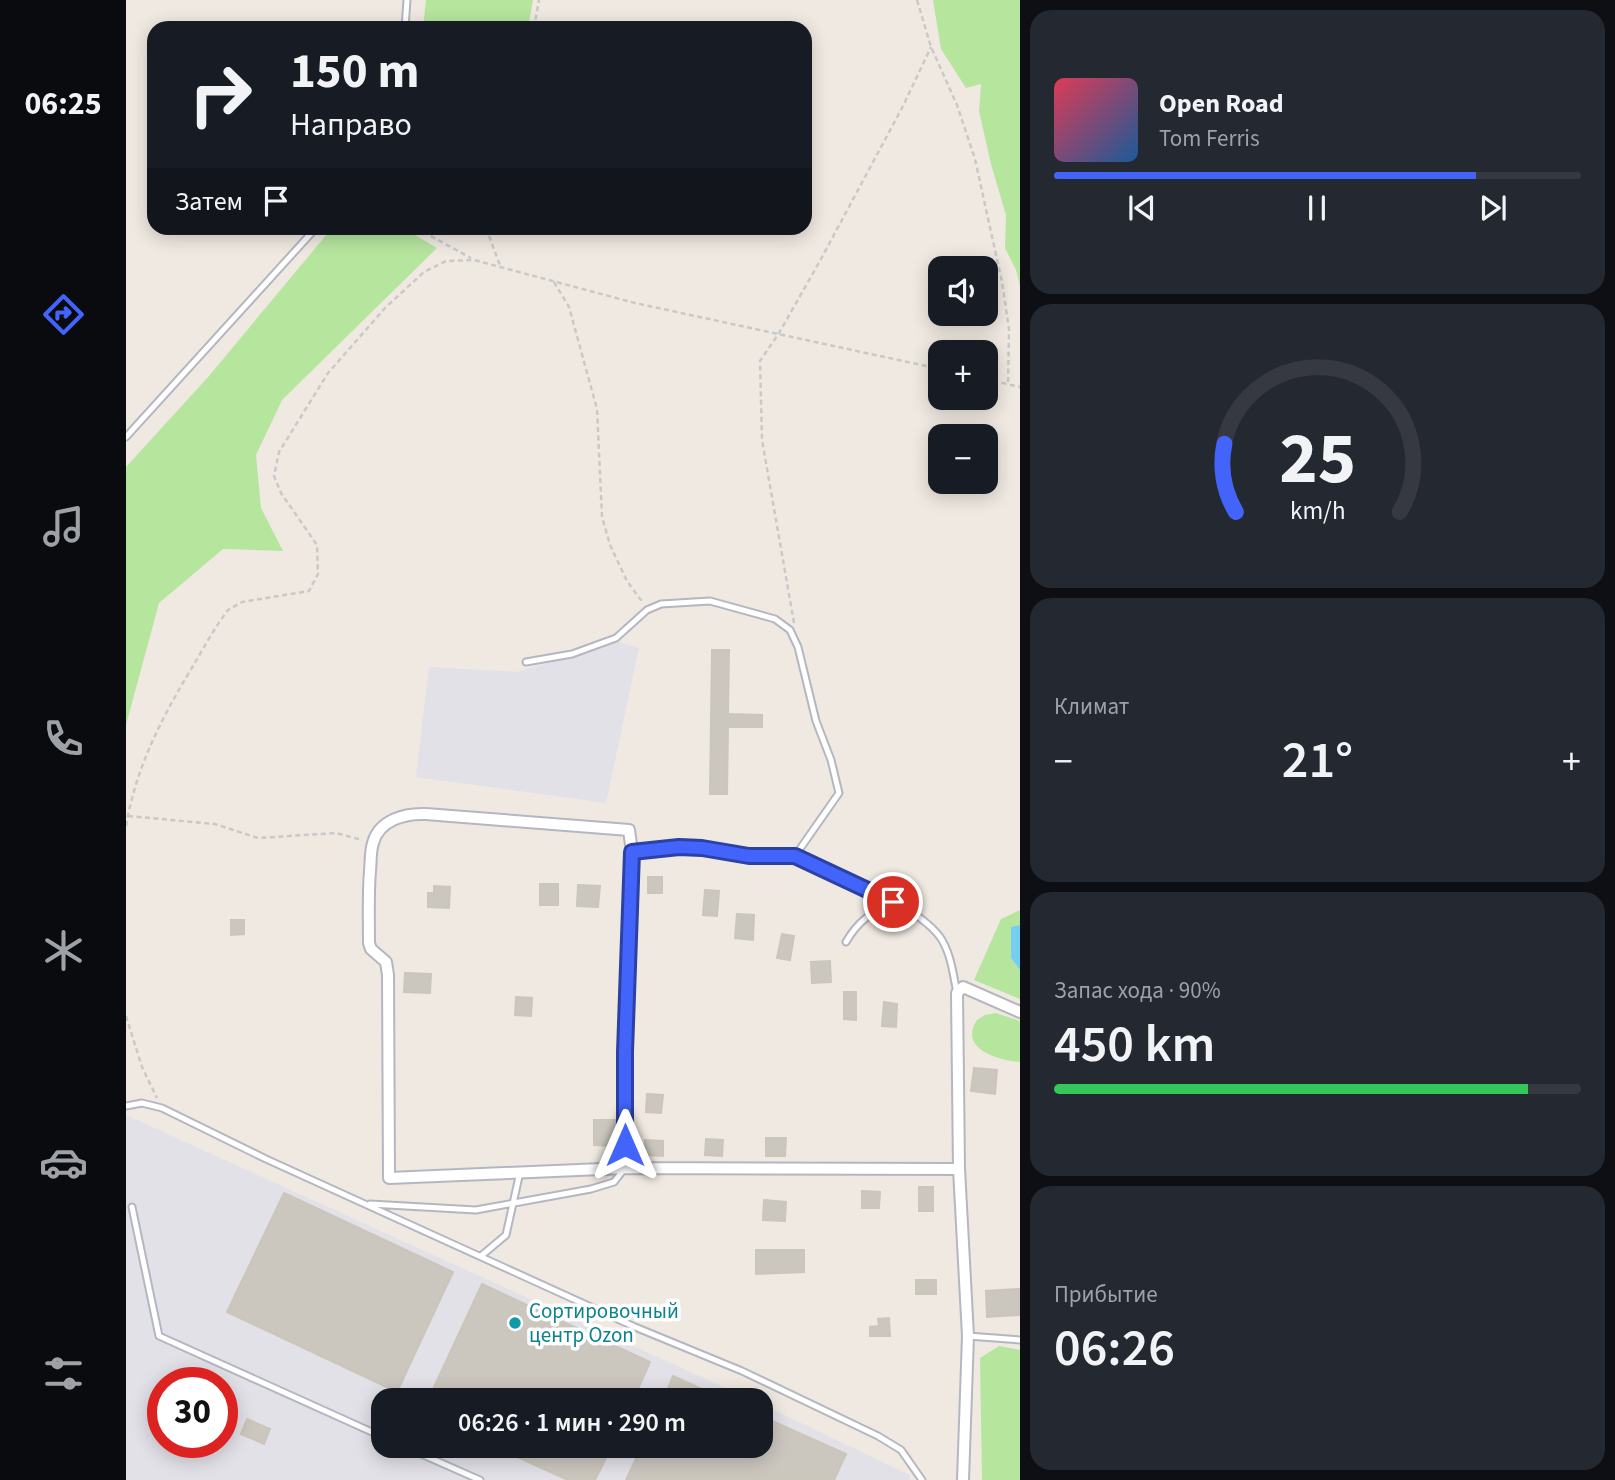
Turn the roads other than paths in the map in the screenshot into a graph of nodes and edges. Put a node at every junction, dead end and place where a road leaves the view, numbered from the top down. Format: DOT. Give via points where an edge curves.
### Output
graph roads {
  1 [pos="407,0"];
  2 [pos="406,21"];
  3 [pos="310,235"];
  4 [pos="126,437"];
  5 [pos="526,662"];
  6 [pos="632,852"];
  7 [pos="795,856"];
  8 [pos="893,902"];
  9 [pos="846,942"];
  10 [pos="957,993"];
  11 [pos="1020,1012"];
  12 [pos="126,1106"];
  13 [pos="625,1168"];
  14 [pos="959,1169"];
  15 [pos="520,1172"];
  16 [pos="364,1203"];
  17 [pos="514,1203"];
  18 [pos="132,1207"];
  19 [pos="481,1256"];
  20 [pos="968,1336"];
  21 [pos="1020,1340"];
  22 [pos="371,1432"];
  23 [pos="430,1458"];
  24 [pos="480,1480"];
  25 [pos="922,1480"];
  26 [pos="963,1480"];
  1 -- 2 [label="lane"];
  3 -- 4 [label="lane"];
  5 -- 7 [label="lane" via="572,654 616,638 648,610 676,601 710,601 775,619 790,630 798,647 839,793"];
  6 -- 7 [label="lane" via="679,847 749,856"];
  6 -- 13 [label="street"];
  6 -- 15 [label="street" via="629,830 426,814 393,819 373,843 369,943 386,962 388,975 389,1178"];
  7 -- 8 [label="lane"];
  8 -- 9 [label="lane" via="855,926"];
  8 -- 10 [label="lane" via="920,917 939,936 949,953"];
  10 -- 11 [label="street" via="963,988"];
  10 -- 14 [label="street"];
  12 -- 16 [label="lane" via="142,1103 162,1108"];
  13 -- 14 [label="street"];
  13 -- 15 [label="street"];
  13 -- 17 [label="lane" via="614,1182"];
  14 -- 20 [label="street"];
  15 -- 17 [label="lane"];
  16 -- 17 [label="lane" via="476,1210"];
  16 -- 19 [label="lane"];
  17 -- 19 [label="lane" via="506,1235"];
  18 -- 22 [label="lane" via="159,1336"];
  19 -- 25 [label="lane" via="878,1436 901,1450"];
  20 -- 21 [label="lane"];
  20 -- 26 [label="street"];
  23 -- 24 [label="lane"];
}
